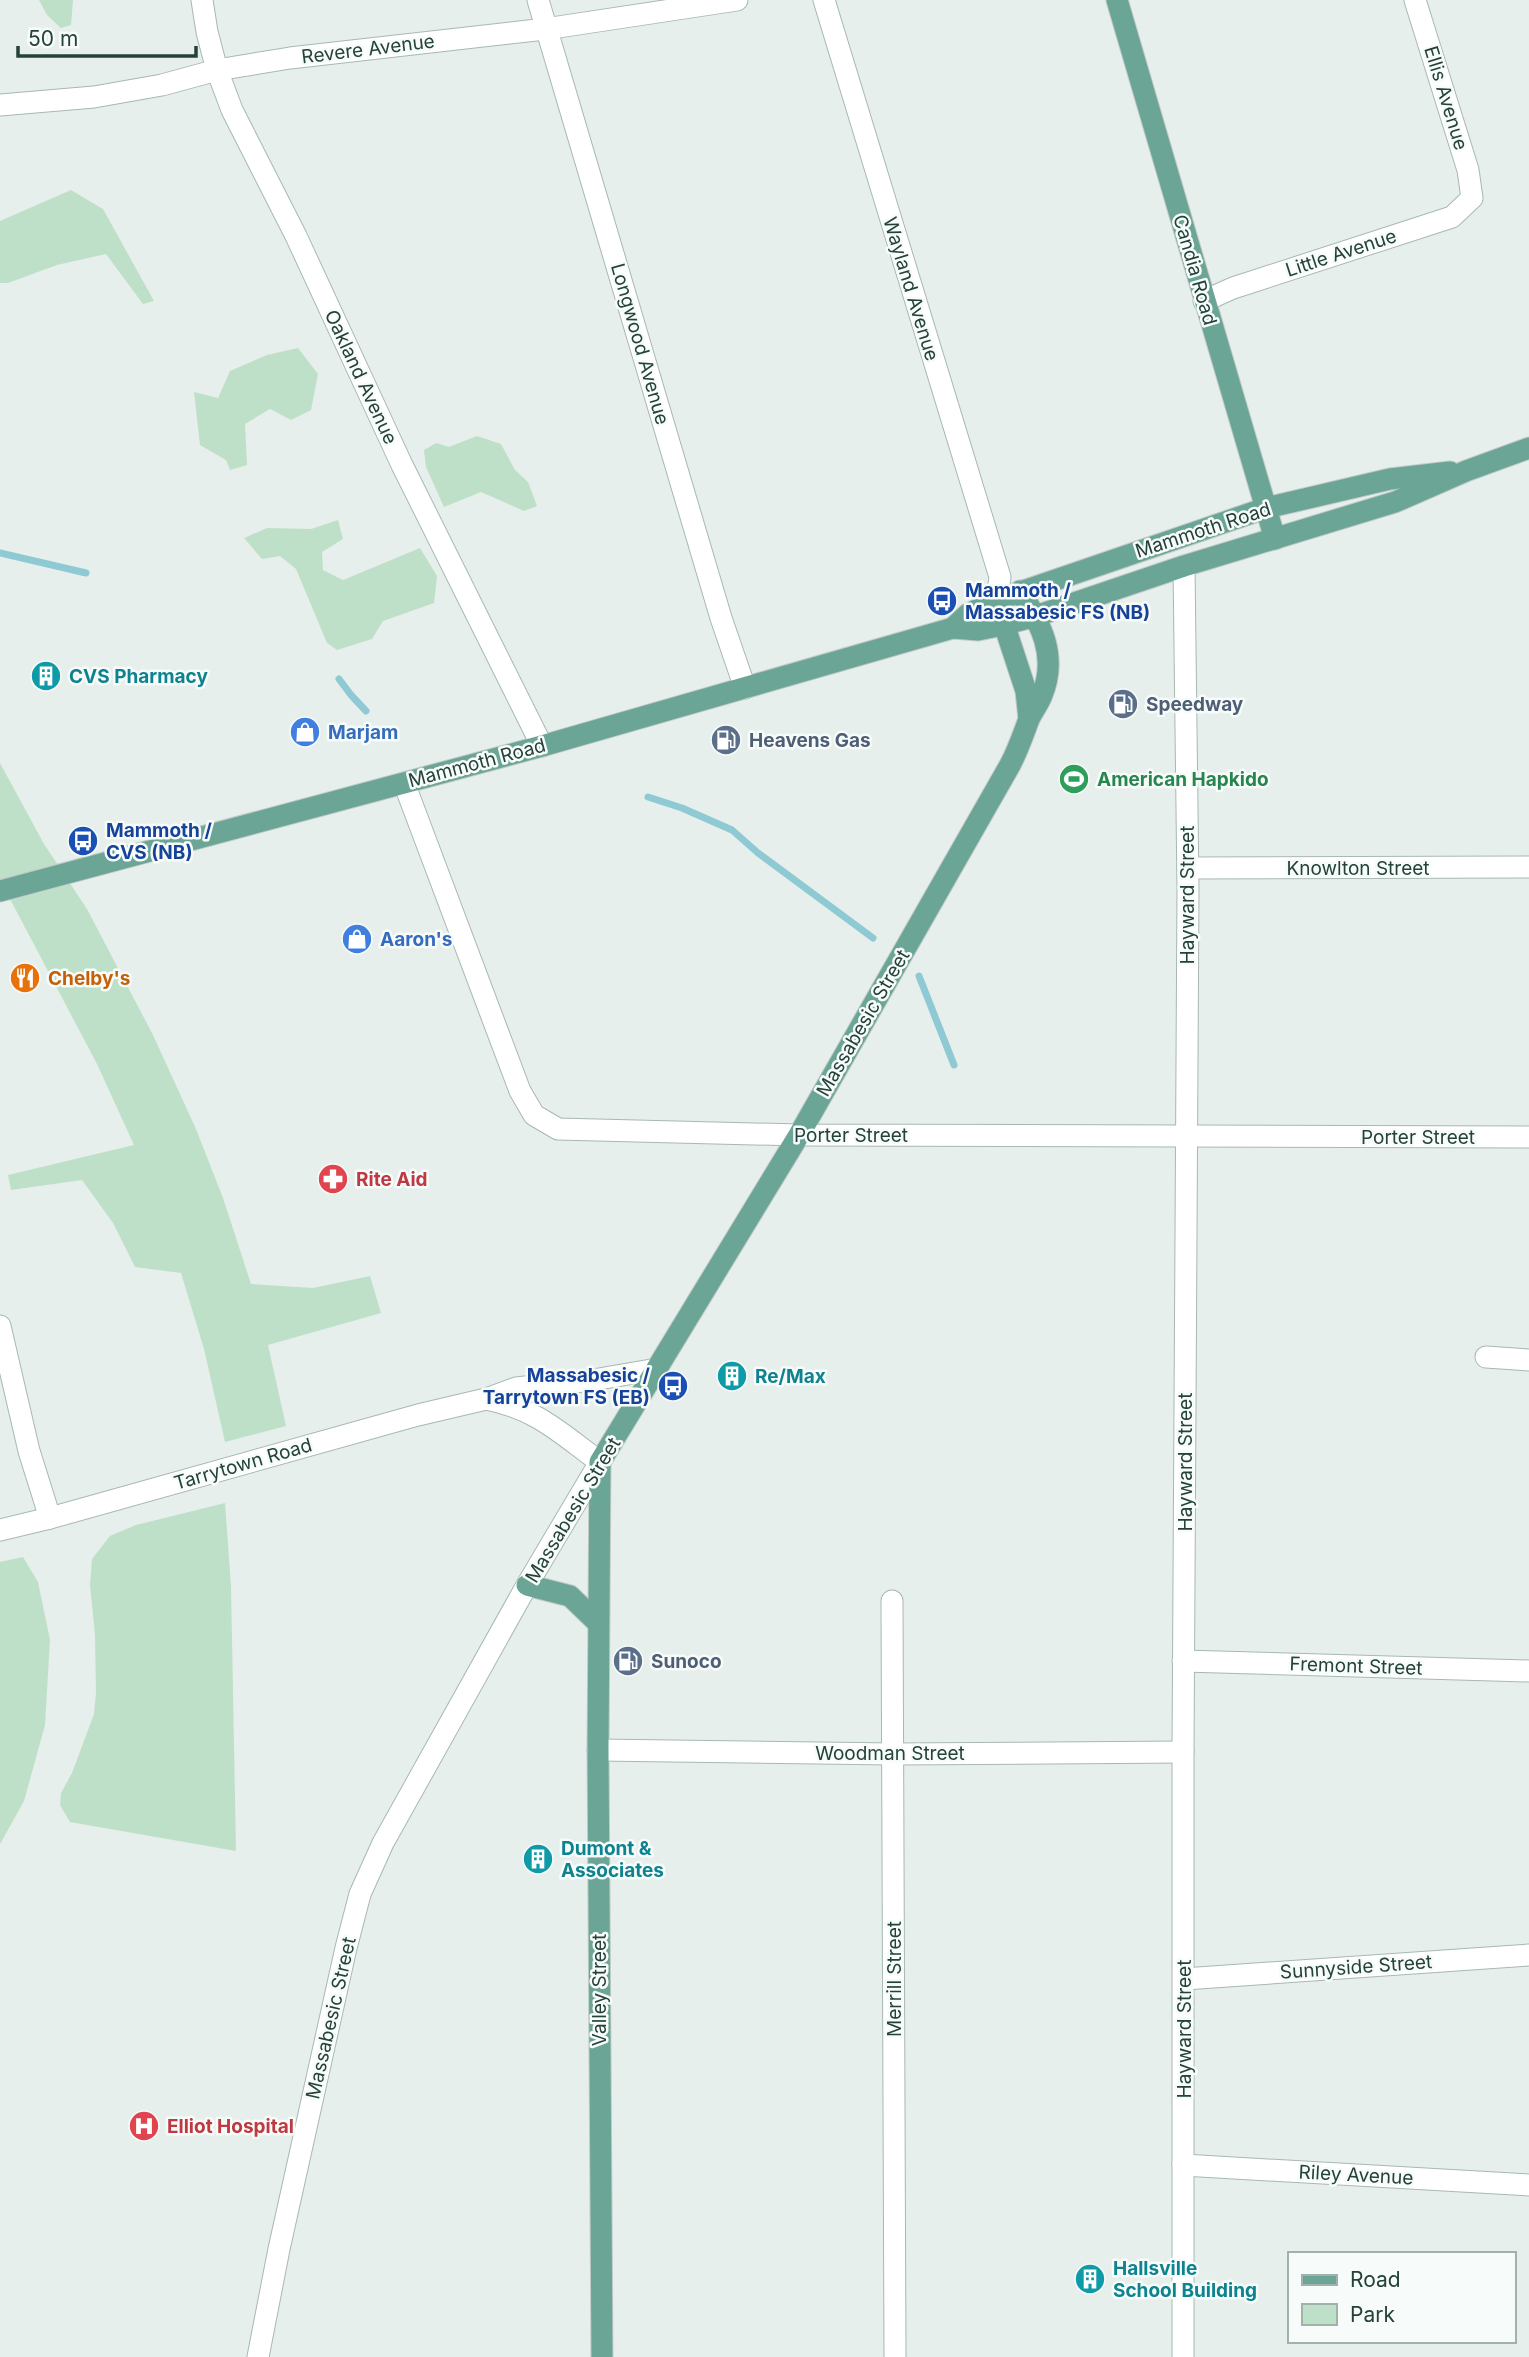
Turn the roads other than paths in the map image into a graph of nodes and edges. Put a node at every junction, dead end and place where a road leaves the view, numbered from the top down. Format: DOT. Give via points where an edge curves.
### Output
graph roads {
  1 [pos="202,0"];
  2 [pos="538,0"];
  3 [pos="737,0"];
  4 [pos="824,0"];
  5 [pos="1117,0"];
  6 [pos="1415,0"];
  7 [pos="545,29"];
  8 [pos="217,70"];
  9 [pos="0,104"];
  10 [pos="1472,198"];
  11 [pos="1204,301"];
  12 [pos="1529,448"];
  13 [pos="1466,471"];
  14 [pos="1266,508"];
  15 [pos="1275,539"];
  16 [pos="1184,566"];
  17 [pos="1000,577"];
  18 [pos="1020,592"];
  19 [pos="997,600"];
  20 [pos="1036,616"];
  21 [pos="1003,625"];
  22 [pos="953,628"];
  23 [pos="746,688"];
  24 [pos="1029,719"];
  25 [pos="542,746"];
  26 [pos="404,783"];
  27 [pos="1529,867"];
  28 [pos="1188,868"];
  29 [pos="0,891"];
  30 [pos="799,1135"];
  31 [pos="1186,1136"];
  32 [pos="1529,1137"];
  33 [pos="0,1326"];
  34 [pos="1486,1357"];
  35 [pos="1529,1360"];
  36 [pos="657,1369"];
  37 [pos="486,1399"];
  38 [pos="600,1462"];
  39 [pos="50,1518"];
  40 [pos="0,1530"];
  41 [pos="527,1586"];
  42 [pos="892,1601"];
  43 [pos="598,1623"];
  44 [pos="1184,1661"];
  45 [pos="1529,1671"];
  46 [pos="598,1750"];
  47 [pos="1183,1752"];
  48 [pos="893,1754"];
  49 [pos="1529,1955"];
  50 [pos="1184,1979"];
  51 [pos="1183,2165"];
  52 [pos="1529,2185"];
  53 [pos="258,2357"];
  54 [pos="602,2357"];
  55 [pos="895,2357"];
  56 [pos="1183,2357"];
  1 -- 8 [label="street, Oakland Avenue"];
  2 -- 7 [label="street, Longwood Avenue"];
  3 -- 7 [label="street, Revere Avenue"];
  4 -- 17 [label="street, Wayland Avenue"];
  5 -- 11 [label="main road, Candia Road"];
  6 -- 10 [label="street, Ellis Avenue" via="1468,170"];
  7 -- 8 [label="street, Revere Avenue"];
  7 -- 23 [label="street, Longwood Avenue"];
  8 -- 9 [label="street, Revere Avenue" via="94,97"];
  8 -- 25 [label="street, Oakland Avenue" via="402,465"];
  10 -- 11 [label="street, Little Avenue" via="1452,218"];
  11 -- 14 [label="main road, Candia Road"];
  12 -- 13 [label="main road, Mammoth Road"];
  13 -- 14 [label="main road, Mammoth Road" via="1390,480"];
  13 -- 15 [label="main road, Mammoth Road" via="1395,502"];
  14 -- 15 [label="main road, Candia Road"];
  14 -- 18 [label="main road, Mammoth Road"];
  15 -- 16 [label="main road, Mammoth Road"];
  16 -- 20 [label="main road, Mammoth Road"];
  16 -- 28 [label="street, Hayward Street"];
  17 -- 18 [label="street"];
  17 -- 19 [label="street, Wayland Avenue"];
  18 -- 19 [label="main road, Mammoth Road"];
  18 -- 20 [label="main road, Massabesic Street"];
  19 -- 21 [label="main road"];
  19 -- 22 [label="main road, Mammoth Road" via="968,614"];
  20 -- 21 [label="main road, Mammoth Road"];
  20 -- 24 [label="main road, Massabesic Street" via="1049,650 1048,673"];
  21 -- 22 [label="main road, Mammoth Road" via="970,631"];
  21 -- 24 [label="main road" via="1026,691"];
  22 -- 23 [label="main road, Mammoth Road"];
  23 -- 25 [label="main road, Mammoth Road"];
  24 -- 30 [label="main road, Massabesic Street" via="1010,765"];
  25 -- 26 [label="main road, Mammoth Road"];
  26 -- 29 [label="main road, Mammoth Road"];
  26 -- 30 [label="street, Porter Street" via="520,1091 534,1115 558,1129"];
  27 -- 28 [label="street, Knowlton Street"];
  28 -- 31 [label="street, Hayward Street"];
  30 -- 31 [label="street, Porter Street"];
  30 -- 36 [label="main road, Massabesic Street"];
  31 -- 32 [label="street, Porter Street"];
  31 -- 44 [label="street, Hayward Street"];
  33 -- 39 [label="street"];
  34 -- 35 [label="street"];
  36 -- 37 [label="street, Tarrytown Road" via="516,1388"];
  36 -- 38 [label="main road, Massabesic Street"];
  37 -- 38 [label="street, Tarrytown Road" via="541,1419"];
  37 -- 39 [label="street, Tarrytown Road"];
  38 -- 41 [label="street, Massabesic Street"];
  38 -- 43 [label="main road, Valley Street"];
  39 -- 40 [label="street, Tarrytown Road"];
  41 -- 43 [label="main road" via="570,1596"];
  41 -- 53 [label="street, Massabesic Street" via="383,1843 360,1894"];
  42 -- 48 [label="street, Merrill Street"];
  43 -- 46 [label="main road, Valley Street"];
  44 -- 45 [label="street, Fremont Street"];
  44 -- 47 [label="street, Hayward Street"];
  46 -- 48 [label="street, Woodman Street"];
  46 -- 54 [label="main road, Valley Street"];
  47 -- 48 [label="street, Woodman Street"];
  47 -- 50 [label="street, Hayward Street"];
  48 -- 55 [label="street, Merrill Street"];
  49 -- 50 [label="street, Sunnyside Street"];
  50 -- 51 [label="street, Hayward Street"];
  51 -- 52 [label="street, Riley Avenue"];
  51 -- 56 [label="street, Hayward Street"];
}
